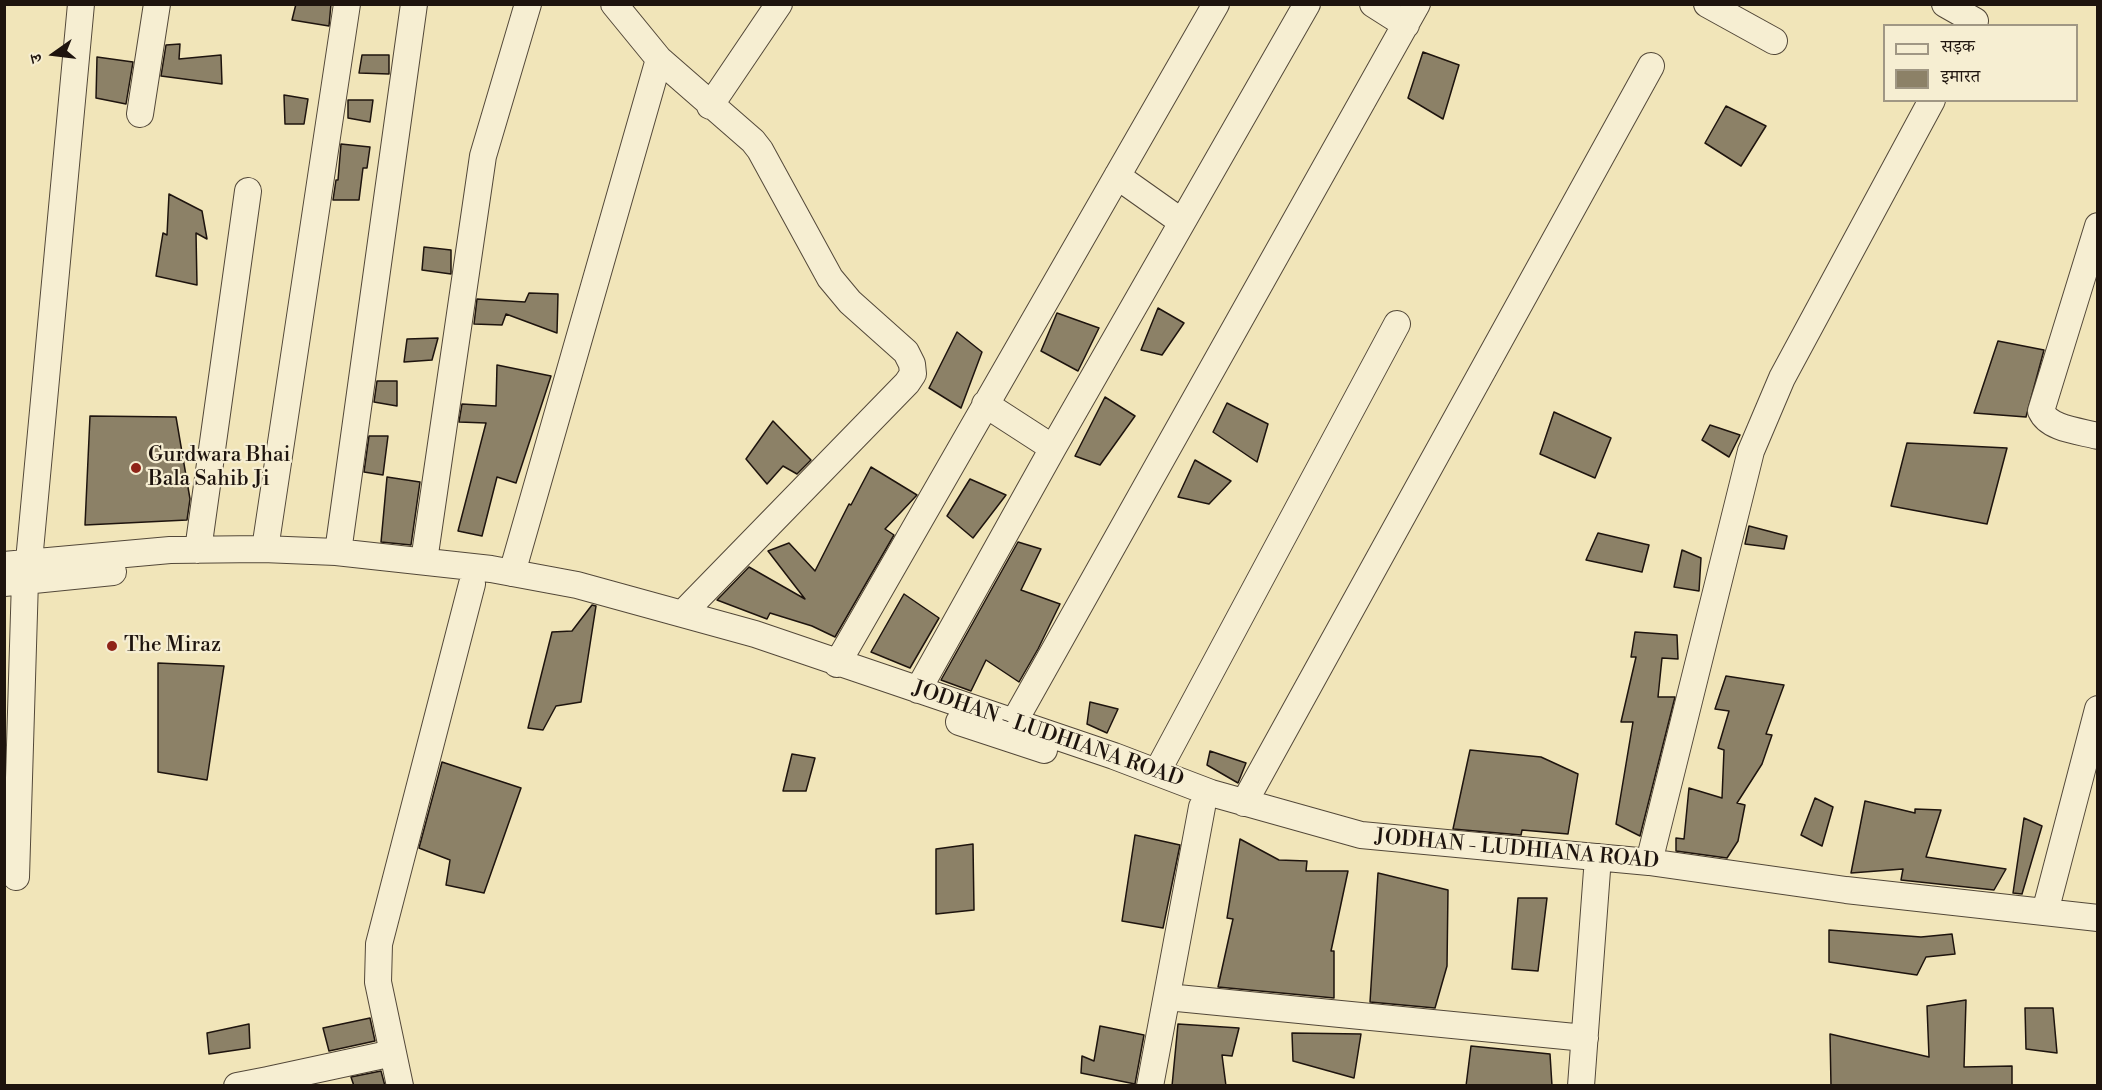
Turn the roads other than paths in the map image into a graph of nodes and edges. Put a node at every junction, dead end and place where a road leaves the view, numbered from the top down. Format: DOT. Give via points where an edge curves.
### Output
graph roads {
  1 [pos="81,4"];
  2 [pos="158,4"];
  3 [pos="347,4"];
  4 [pos="414,4"];
  5 [pos="528,4"];
  6 [pos="614,4"];
  7 [pos="779,4"];
  8 [pos="1216,4"];
  9 [pos="1307,4"];
  10 [pos="1373,4"];
  11 [pos="1707,4"];
  12 [pos="1945,4"];
  13 [pos="1411,15"];
  14 [pos="1977,17"];
  15 [pos="1774,41"];
  16 [pos="658,60"];
  17 [pos="1651,66"];
  18 [pos="1931,102"];
  19 [pos="711,106"];
  20 [pos="140,114"];
  21 [pos="1117,177"];
  22 [pos="248,190"];
  23 [pos="1182,222"];
  24 [pos="2097,226"];
  25 [pos="1397,324"];
  26 [pos="986,404"];
  27 [pos="2097,436"];
  28 [pos="1053,448"];
  29 [pos="265,549"];
  30 [pos="198,550"];
  31 [pos="338,552"];
  32 [pos="424,561"];
  33 [pos="16,572"];
  34 [pos="512,573"];
  35 [pos="472,584"];
  36 [pos="683,613"];
  37 [pos="837,664"];
  38 [pos="918,690"];
  39 [pos="2097,709"];
  40 [pos="1014,722"];
  41 [pos="1157,772"];
  42 [pos="1244,803"];
  43 [pos="1202,807"];
  44 [pos="1649,862"];
  45 [pos="1597,865"];
  46 [pos="16,877"];
  47 [pos="2045,912"];
  48 [pos="2097,918"];
  49 [pos="2097,935"];
  50 [pos="1167,997"];
  51 [pos="1584,1038"];
  52 [pos="393,1053"];
  53 [pos="269,1083"];
  54 [pos="237,1086"];
  55 [pos="400,1086"];
  56 [pos="1150,1086"];
  57 [pos="1581,1086"];
  1 -- 33 [label="street"];
  2 -- 20 [label="street"];
  3 -- 29 [label="street"];
  4 -- 31 [label="street"];
  5 -- 32 [label="street" via="483,156"];
  6 -- 16 [label="street"];
  7 -- 19 [label="street"];
  8 -- 21 [label="street"];
  9 -- 23 [label="street"];
  10 -- 13 [label="street"];
  11 -- 15 [label="street"];
  12 -- 14 [label="street"];
  13 -- 40 [label="street"];
  16 -- 19 [label="street"];
  16 -- 34 [label="street"];
  17 -- 42 [label="street"];
  18 -- 44 [label="street" via="1782,378 1754,443"];
  19 -- 36 [label="street" via="760,150 827,273 850,302 906,352 913,374"];
  21 -- 23 [label="street"];
  21 -- 26 [label="street"];
  22 -- 30 [label="street"];
  23 -- 28 [label="street"];
  24 -- 27 [label="street" via="2041,411 2052,424"];
  25 -- 41 [label="street"];
  26 -- 28 [label="street"];
  26 -- 37 [label="street"];
  28 -- 38 [label="street"];
  29 -- 30 [label="street, JODHAN - LUDHIANA ROAD"];
  29 -- 31 [label="street, JODHAN - LUDHIANA ROAD"];
  30 -- 33 [label="street, JODHAN - LUDHIANA ROAD"];
  31 -- 32 [label="street, JODHAN - LUDHIANA ROAD"];
  32 -- 34 [label="street, JODHAN - LUDHIANA ROAD"];
  33 -- 35 [label="street, JODHAN - LUDHIANA ROAD" via="263,566 335,569"];
  33 -- 46 [label="street"];
  34 -- 36 [label="street, JODHAN - LUDHIANA ROAD" via="577,585"];
  35 -- 43 [label="street, JODHAN - LUDHIANA ROAD" via="573,602 749,650"];
  35 -- 52 [label="street" via="379,944 378,982"];
  36 -- 37 [label="street, JODHAN - LUDHIANA ROAD"];
  37 -- 38 [label="street, JODHAN - LUDHIANA ROAD"];
  38 -- 40 [label="street, JODHAN - LUDHIANA ROAD"];
  39 -- 47 [label="street"];
  40 -- 41 [label="street, JODHAN - LUDHIANA ROAD"];
  41 -- 42 [label="street, JODHAN - LUDHIANA ROAD"];
  42 -- 45 [label="street, JODHAN - LUDHIANA ROAD" via="1361,835"];
  43 -- 45 [label="street, JODHAN - LUDHIANA ROAD" via="1313,841 1400,857"];
  43 -- 50 [label="street"];
  44 -- 45 [label="street, JODHAN - LUDHIANA ROAD"];
  44 -- 47 [label="street, JODHAN - LUDHIANA ROAD" via="1846,890"];
  45 -- 49 [label="street, JODHAN - LUDHIANA ROAD" via="1844,906"];
  45 -- 51 [label="street"];
  47 -- 48 [label="street, JODHAN - LUDHIANA ROAD"];
  50 -- 51 [label="street"];
  50 -- 56 [label="street"];
  51 -- 57 [label="street"];
  52 -- 53 [label="street"];
  52 -- 55 [label="street"];
  53 -- 54 [label="street"];
}
